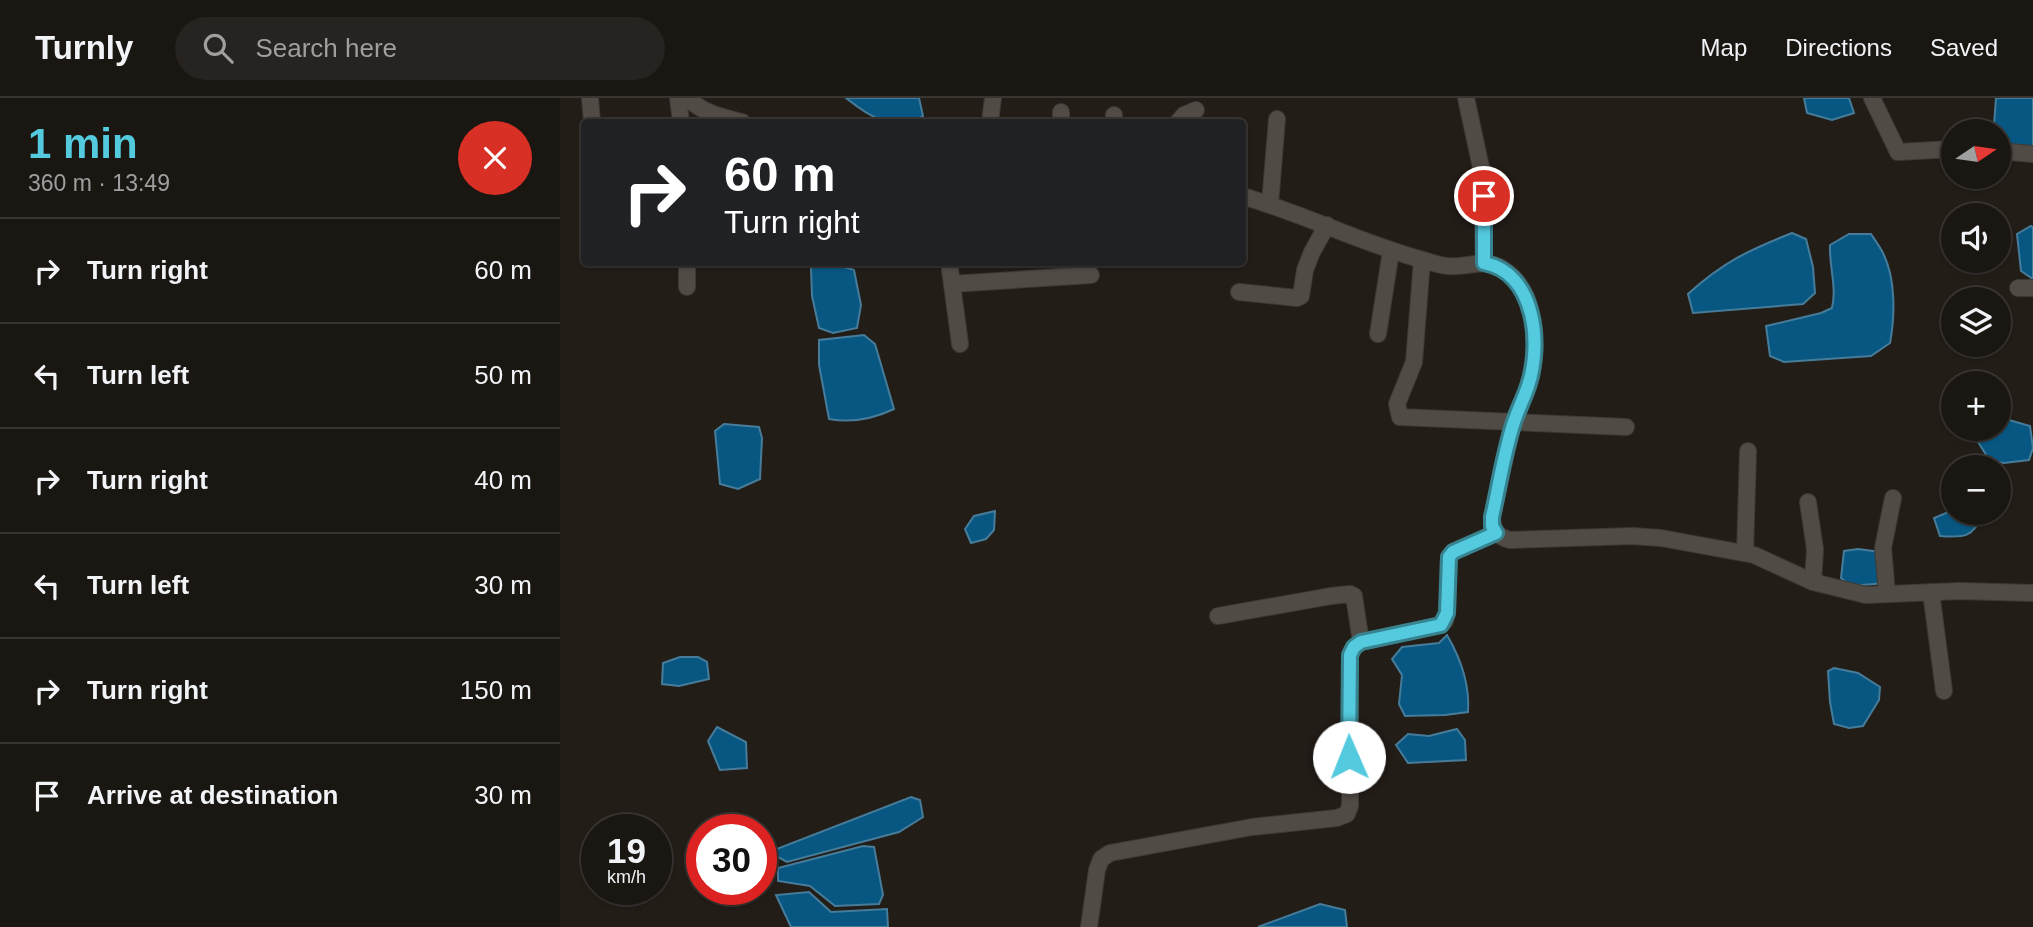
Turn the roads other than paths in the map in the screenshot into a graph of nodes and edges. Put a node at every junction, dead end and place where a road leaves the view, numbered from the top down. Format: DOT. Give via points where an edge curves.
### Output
graph roads {
  1 [pos="590,98"];
  2 [pos="678,98"];
  3 [pos="688,98"];
  4 [pos="993,98"];
  5 [pos="1466,98"];
  6 [pos="1872,98"];
  7 [pos="1196,110"];
  8 [pos="592,119"];
  9 [pos="681,119"];
  10 [pos="730,119"];
  11 [pos="990,119"];
  12 [pos="1181,119"];
  13 [pos="1277,119"];
  14 [pos="1941,150"];
  15 [pos="2011,151"];
  16 [pos="2033,154"];
  17 [pos="1246,196"];
  18 [pos="1270,204"];
  19 [pos="1327,225"];
  20 [pos="1391,251"];
  21 [pos="1422,260"];
  22 [pos="1484,263"];
  23 [pos="687,266"];
  24 [pos="950,266"];
  25 [pos="1091,275"];
  26 [pos="952,284"];
  27 [pos="687,287"];
  28 [pos="1239,292"];
  29 [pos="1378,334"];
  30 [pos="960,344"];
  31 [pos="1514,422"];
  32 [pos="1626,427"];
  33 [pos="1748,451"];
  34 [pos="1893,498"];
  35 [pos="1808,502"];
  36 [pos="1496,533"];
  37 [pos="1745,553"];
  38 [pos="1813,582"];
  39 [pos="1931,592"];
  40 [pos="2033,593"];
  41 [pos="1887,594"];
  42 [pos="1218,616"];
  43 [pos="1361,642"];
  44 [pos="1944,691"];
  45 [pos="1089,927"];
  1 -- 8 [label="street"];
  2 -- 9 [label="street"];
  3 -- 10 [label="street" via="708,113"];
  4 -- 11 [label="street"];
  5 -- 22 [label="street" via="1482,173"];
  6 -- 14 [label="street" via="1898,152"];
  7 -- 12 [label="street"];
  13 -- 18 [label="street"];
  15 -- 16 [label="street"];
  17 -- 18 [label="street"];
  18 -- 19 [label="street"];
  19 -- 20 [label="street"];
  19 -- 28 [label="street" via="1305,270 1301,296"];
  20 -- 21 [label="street"];
  20 -- 29 [label="street"];
  21 -- 22 [label="street" via="1450,267"];
  21 -- 31 [label="street" via="1414,362 1398,404 1400,417"];
  22 -- 31 [label="street" via="1501,268 1516,281 1531,316 1535,353"];
  23 -- 27 [label="street"];
  24 -- 26 [label="street"];
  25 -- 26 [label="street"];
  26 -- 30 [label="street"];
  31 -- 32 [label="street"];
  31 -- 36 [label="street" via="1492,517"];
  33 -- 37 [label="street"];
  34 -- 41 [label="street" via="1883,538"];
  35 -- 38 [label="street" via="1815,549"];
  36 -- 37 [label="street" via="1510,540 1653,537"];
  36 -- 43 [label="street" via="1449,557 1447,613 1441,625"];
  37 -- 38 [label="street"];
  38 -- 41 [label="street" via="1866,595"];
  39 -- 40 [label="street"];
  39 -- 41 [label="street"];
  39 -- 44 [label="street"];
  42 -- 43 [label="street" via="1350,594 1356,601"];
  43 -- 45 [label="street" via="1350,655 1347,814 1110,853 1101,859 1097,870"];
}
